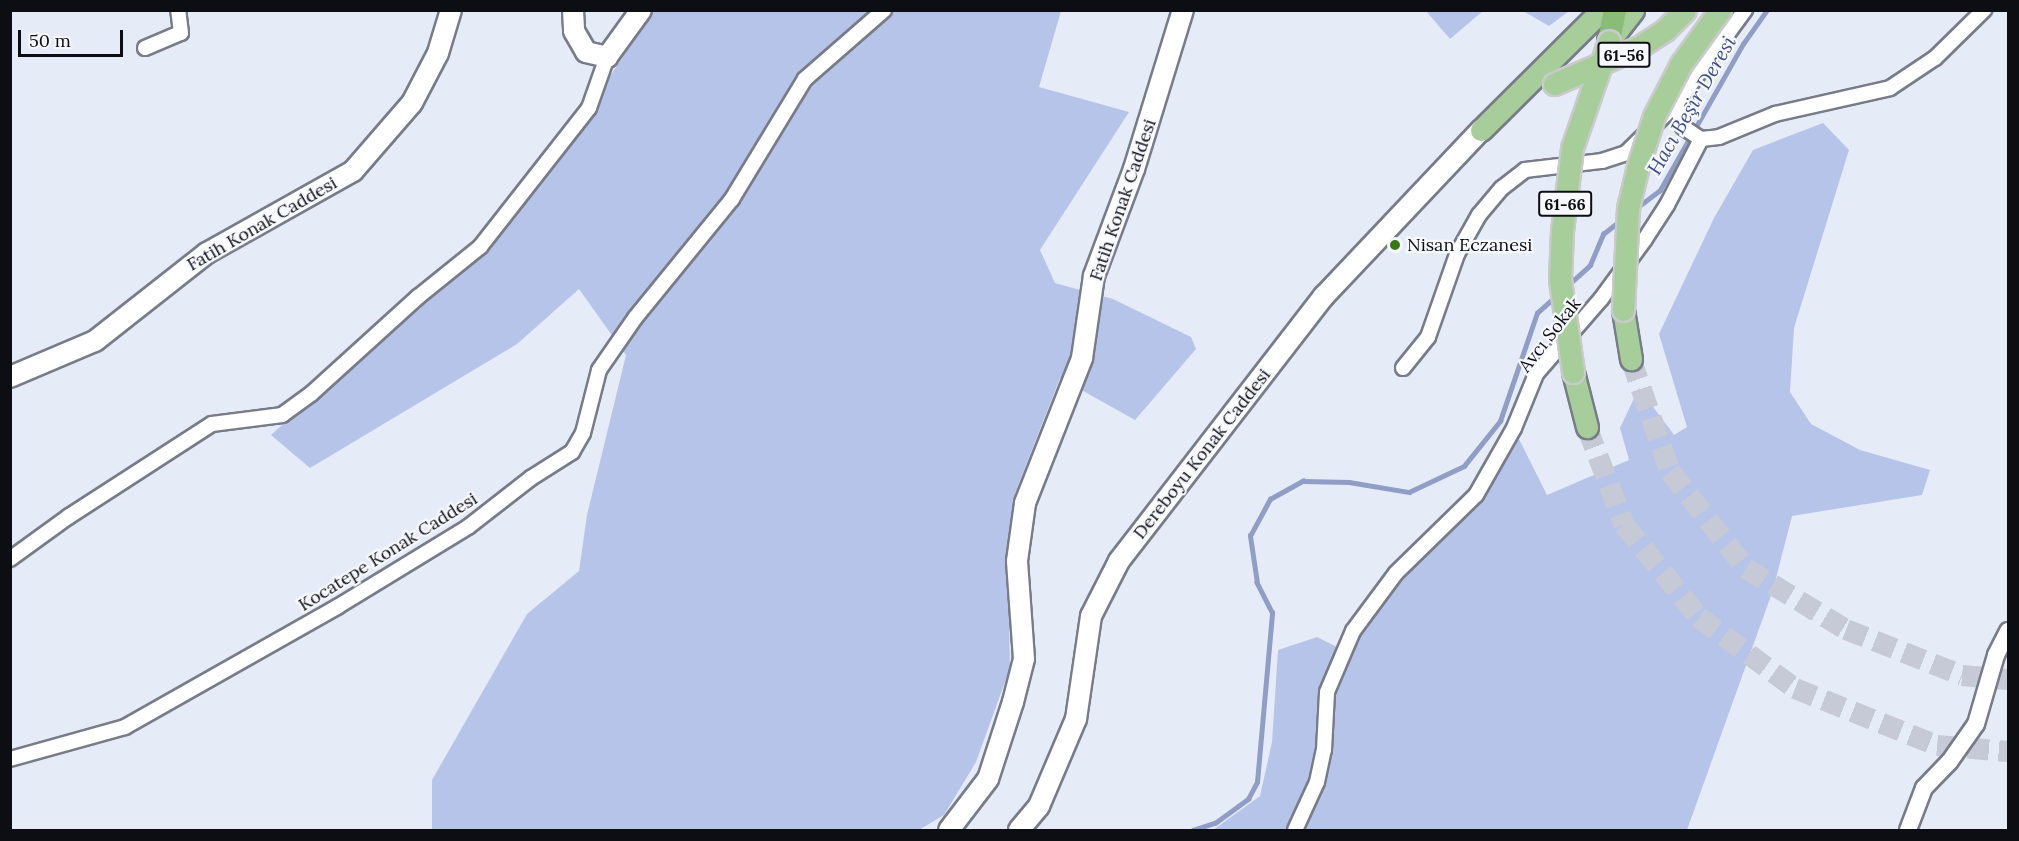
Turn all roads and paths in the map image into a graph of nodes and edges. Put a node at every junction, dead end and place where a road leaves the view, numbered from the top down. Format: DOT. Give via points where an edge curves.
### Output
graph roads {
  1 [pos="178,10"];
  2 [pos="451,10"];
  3 [pos="573,10"];
  4 [pos="641,10"];
  5 [pos="884,10"];
  6 [pos="1183,10"];
  7 [pos="1602,10"];
  8 [pos="1615,10"];
  9 [pos="1633,10"];
  10 [pos="1685,10"];
  11 [pos="1720,10"];
  12 [pos="1745,10"];
  13 [pos="1984,10"];
  14 [pos="1609,41"];
  15 [pos="145,48"];
  16 [pos="607,57"];
  17 [pos="1676,104"];
  18 [pos="1480,130"];
  19 [pos="1701,139"];
  20 [pos="1631,359"];
  21 [pos="1404,368"];
  22 [pos="13,374"];
  23 [pos="1587,427"];
  24 [pos="10,559"];
  25 [pos="2008,631"];
  26 [pos="10,759"];
  27 [pos="949,831"];
  28 [pos="1019,831"];
  29 [pos="1295,831"];
  30 [pos="1908,831"];
  1 -- 15 [label="street" via="181,33"];
  2 -- 22 [label="main road, Fatih Konak Caddesi" via="438,53 412,103 353,171 207,253 95,341"];
  3 -- 16 [label="main road" via="574,31 586,52"];
  4 -- 16 [label="main road"];
  5 -- 26 [label="street, Kocatepe Konak Caddesi" via="805,80 732,199 635,318 599,370 583,433 572,452 438,546 125,727"];
  6 -- 27 [label="main road, Fatih Konak Caddesi" via="1134,169 1095,276 1082,357 1025,503 1017,561 1024,659 1013,702 988,779"];
  7 -- 18 [label="main road, 61-56"];
  8 -- 14 [label="highway"];
  9 -- 14 [label="main road, 61-66"];
  10 -- 18 [label="main road, 61-56, bridge" via="1665,30 1639,47 1554,84"];
  11 -- 20 [label="main road, bridge" via="1681,64 1654,116 1638,166 1628,208 1623,310"];
  12 -- 17 [label="street"];
  13 -- 19 [label="street" via="1935,58 1890,88 1775,114 1719,137"];
  14 -- 23 [label="main road, 61-66, bridge" via="1572,148 1562,231 1563,314"];
  16 -- 24 [label="street" via="590,108 480,247 312,393 282,415 212,424"];
  17 -- 19 [label="street" via="1683,127"];
  17 -- 21 [label="street" via="1626,153 1602,161 1526,170 1502,188 1479,215 1457,254 1428,337"];
  18 -- 28 [label="main road, Dereboyu Konak Caddesi / 61-56" via="1324,296 1119,561 1091,616 1076,719 1039,806"];
  19 -- 29 [label="street, Avcı Sokak" via="1645,238 1601,299 1536,374 1514,428 1476,495 1396,573 1353,631 1327,692 1324,750 1317,782"];
  25 -- 30 [label="street" via="1996,655 1976,724 1924,788"];
}
